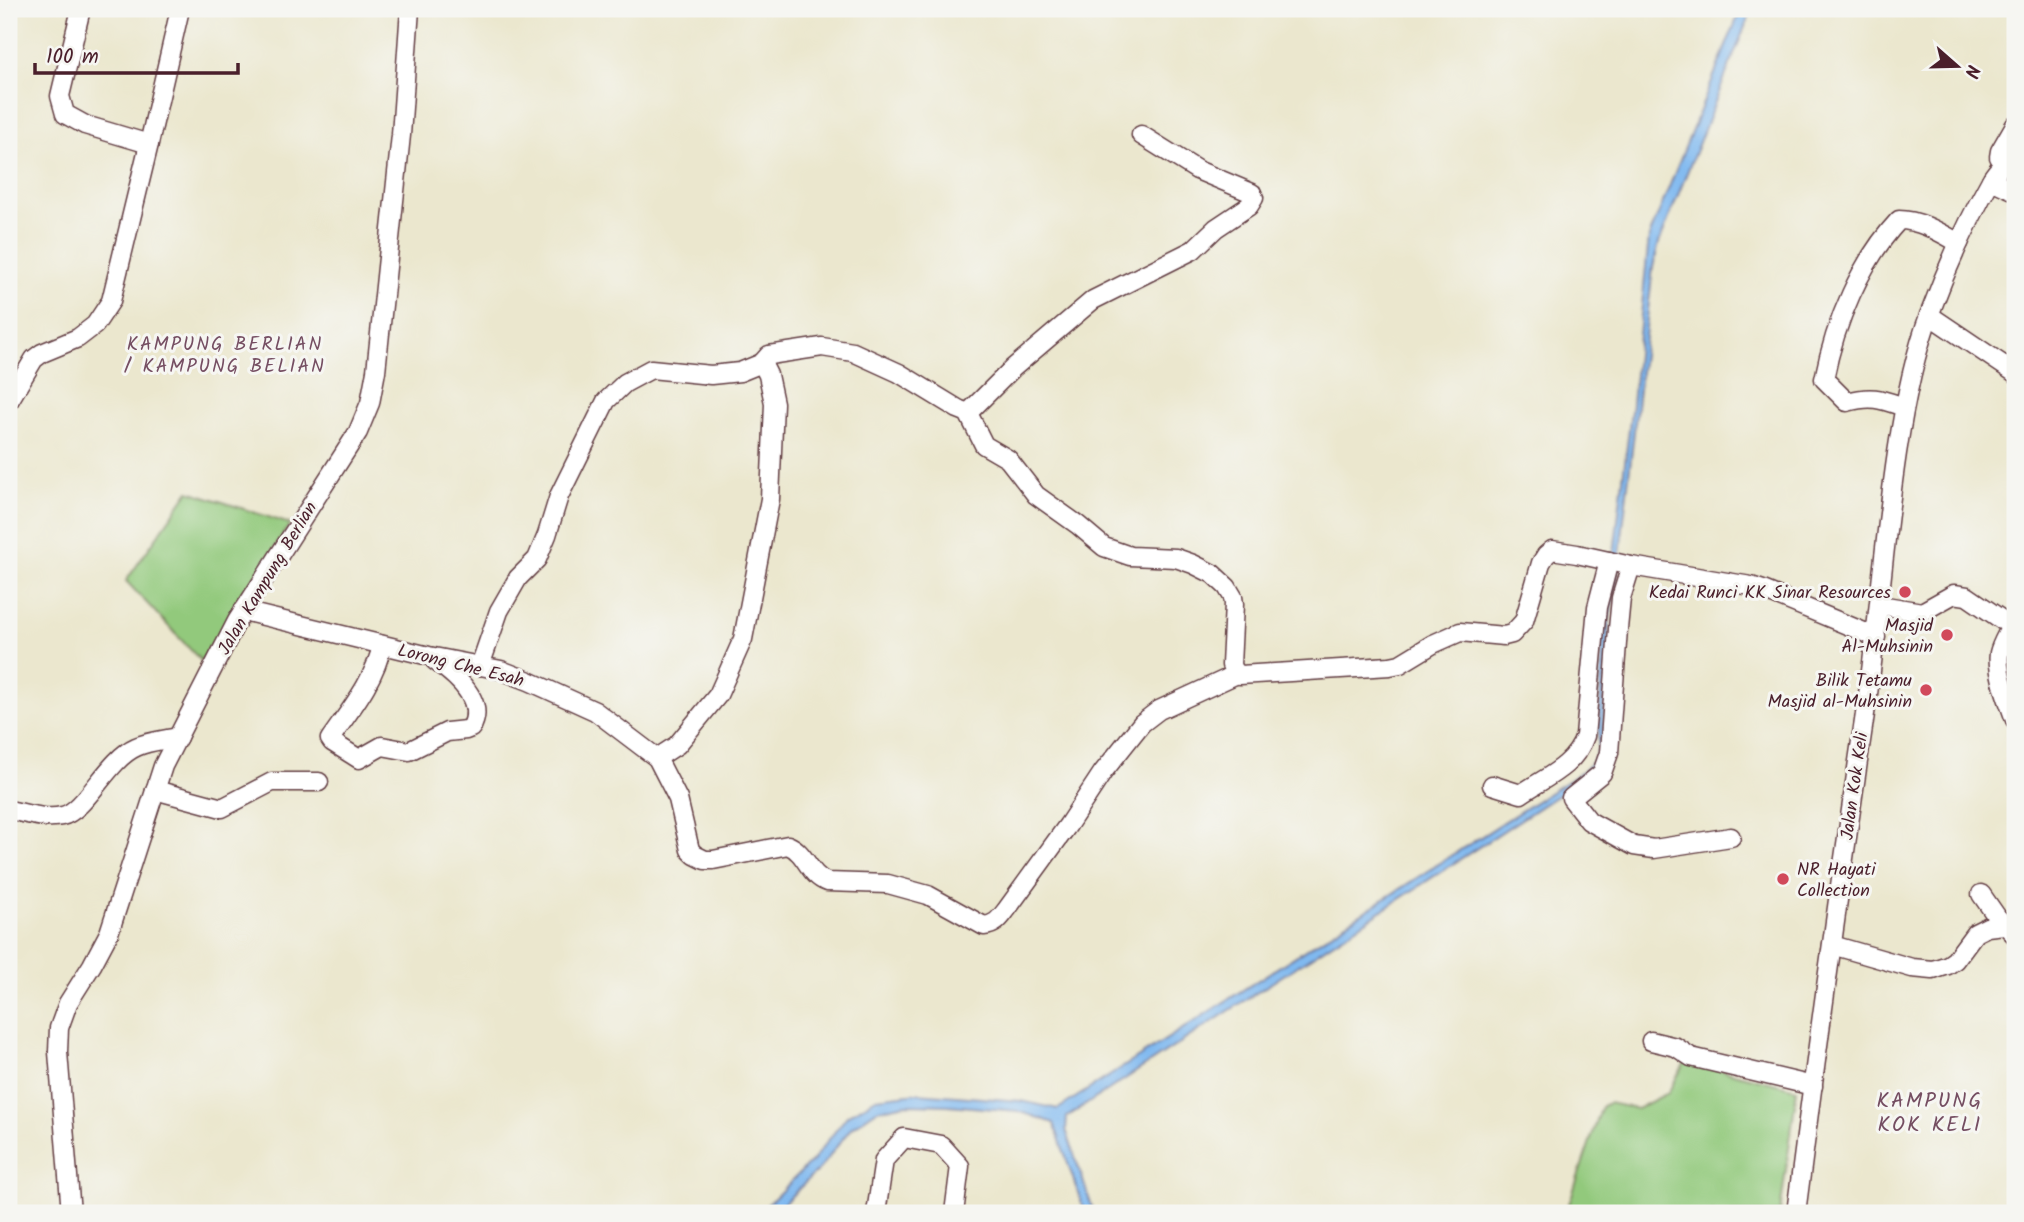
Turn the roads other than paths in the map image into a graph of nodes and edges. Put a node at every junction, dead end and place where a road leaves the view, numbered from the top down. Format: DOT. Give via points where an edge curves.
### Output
graph roads {
  1 [pos="81,9"];
  2 [pos="180,9"];
  3 [pos="410,9"];
  4 [pos="2015,125"];
  5 [pos="1141,135"];
  6 [pos="149,144"];
  7 [pos="2015,148"];
  8 [pos="1994,174"];
  9 [pos="2015,191"];
  10 [pos="1959,243"];
  11 [pos="1929,315"];
  12 [pos="762,363"];
  13 [pos="2015,373"];
  14 [pos="9,401"];
  15 [pos="1904,407"];
  16 [pos="968,412"];
  17 [pos="1609,561"];
  18 [pos="1631,566"];
  19 [pos="1880,604"];
  20 [pos="243,611"];
  21 [pos="2013,627"];
  22 [pos="1876,637"];
  23 [pos="382,645"];
  24 [pos="429,656"];
  25 [pos="480,666"];
  26 [pos="1237,674"];
  27 [pos="2015,720"];
  28 [pos="178,737"];
  29 [pos="657,758"];
  30 [pos="319,782"];
  31 [pos="1492,785"];
  32 [pos="155,790"];
  33 [pos="9,810"];
  34 [pos="1731,837"];
  35 [pos="1981,894"];
  36 [pos="2010,930"];
  37 [pos="1832,945"];
  38 [pos="1651,1041"];
  39 [pos="1813,1086"];
  40 [pos="71,1213"];
  41 [pos="876,1213"];
  42 [pos="954,1213"];
  43 [pos="1796,1213"];
  1 -- 6 [label="street" via="60,96 65,114 85,125"];
  2 -- 6 [label="street"];
  3 -- 20 [label="street, Jalan Kampung Berlian" via="401,135 370,403 358,432"];
  4 -- 8 [label="street, Jalan Kok Keli" via="2000,151"];
  5 -- 16 [label="street" via="1254,198 1193,250 1093,300"];
  6 -- 14 [label="street" via="111,301 87,332 34,359"];
  7 -- 8 [label="street, Jalan Kok Keli"];
  8 -- 9 [label="street"];
  8 -- 10 [label="street, Jalan Kok Keli"];
  10 -- 11 [label="street, Jalan Kok Keli"];
  10 -- 15 [label="street" via="1899,220 1852,292 1830,349 1824,379 1847,402 1863,397"];
  11 -- 13 [label="street"];
  11 -- 15 [label="street, Jalan Kok Keli"];
  12 -- 16 [label="street" via="769,355 822,347 853,352"];
  12 -- 25 [label="street" via="740,372 711,375 651,369 625,383 606,401 559,496 537,559 518,578 499,611"];
  12 -- 29 [label="street" via="774,403 769,499 743,639 718,695 677,746"];
  15 -- 19 [label="street, Jalan Kok Keli"];
  16 -- 26 [label="street" via="984,445 1008,459 1036,495 1104,547 1130,556 1166,557 1193,564 1227,587 1234,604 1231,665"];
  17 -- 18 [label="street"];
  17 -- 26 [label="street" via="1552,550 1537,574 1524,621 1512,634 1460,632 1390,666"];
  17 -- 31 [label="street" via="1597,607 1580,750 1570,762 1521,793"];
  18 -- 22 [label="street" via="1763,590"];
  18 -- 34 [label="street" via="1621,598 1609,752 1602,773 1571,798 1589,821 1634,846 1654,849"];
  19 -- 21 [label="street" via="1922,612 1954,594 1966,596"];
  19 -- 22 [label="street, Jalan Kok Keli"];
  20 -- 23 [label="street, Lorong Che Esah"];
  20 -- 28 [label="street, Jalan Kampung Berlian"];
  21 -- 27 [label="street" via="1998,656"];
  22 -- 37 [label="street, Jalan Kok Keli"];
  23 -- 24 [label="street, Lorong Che Esah"];
  23 -- 24 [label="street" via="366,685 330,739 359,759 382,747 410,751 446,732 471,728 475,716 472,698 455,675"];
  24 -- 25 [label="street, Lorong Che Esah"];
  25 -- 29 [label="street, Lorong Che Esah" via="530,681 595,711"];
  26 -- 29 [label="street, Lorong Che Esah" via="1159,710 1142,723 992,925 984,926 928,895 888,884 819,879 801,853 788,845 713,860 700,858 690,850 678,799"];
  28 -- 32 [label="street, Jalan Kampung Berlian"];
  28 -- 33 [label="street" via="135,747 72,813 46,817"];
  30 -- 32 [label="street" via="272,782 222,808"];
  32 -- 40 [label="street, Jalan Kampung Berlian" via="109,933 68,1003 59,1028"];
  35 -- 36 [label="street"];
  36 -- 37 [label="street" via="1987,927 1975,933 1955,960 1933,970"];
  37 -- 39 [label="street, Jalan Kok Keli"];
  38 -- 39 [label="street" via="1676,1047 1691,1057"];
  39 -- 43 [label="street, Jalan Kok Keli"];
  41 -- 42 [label="street" via="884,1160 904,1138 941,1145 960,1166"];
}
